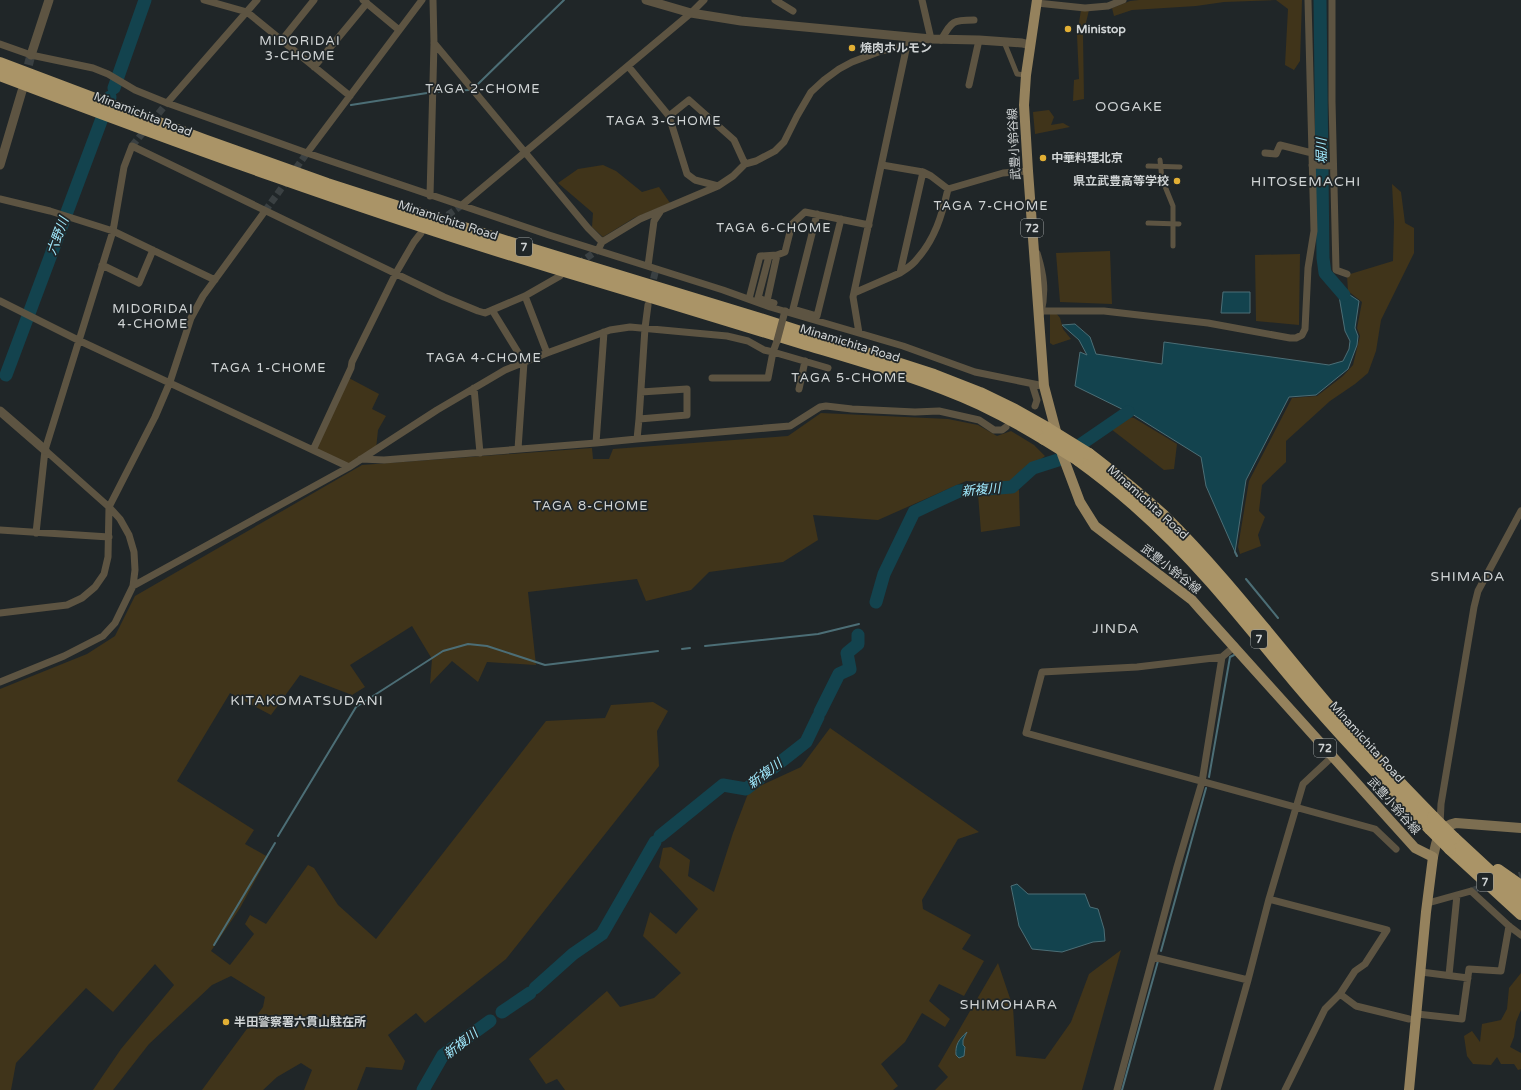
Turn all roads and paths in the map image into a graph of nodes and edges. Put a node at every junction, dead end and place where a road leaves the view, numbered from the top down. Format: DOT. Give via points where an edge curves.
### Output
graph roads {
  1 [pos="49,0"];
  2 [pos="204,0"];
  3 [pos="257,0"];
  4 [pos="314,0"];
  5 [pos="422,0"];
  6 [pos="433,0"];
  7 [pos="646,0"];
  8 [pos="704,0"];
  9 [pos="775,0"];
  10 [pos="922,0"];
  11 [pos="1123,0"];
  12 [pos="1308,0"];
  13 [pos="1332,0"];
  14 [pos="365,2"];
  15 [pos="1037,2"];
  16 [pos="247,12"];
  17 [pos="793,12"];
  18 [pos="691,13"];
  19 [pos="974,20"];
  20 [pos="398,30"];
  21 [pos="915,37"];
  22 [pos="931,39"];
  23 [pos="282,40"];
  24 [pos="941,40"];
  25 [pos="979,40"];
  26 [pos="1004,42"];
  27 [pos="434,43"];
  28 [pos="0,44"];
  29 [pos="907,45"];
  30 [pos="1030,45"];
  31 [pos="31,56"];
  32 [pos="0,63"];
  33 [pos="314,66"];
  34 [pos="628,66"];
  35 [pos="0,75"];
  36 [pos="1026,75"];
  37 [pos="969,85"];
  38 [pos="22,91"];
  39 [pos="350,96"];
  40 [pos="167,103"];
  41 [pos="669,116"];
  42 [pos="526,152"];
  43 [pos="1265,153"];
  44 [pos="1312,153"];
  45 [pos="307,154"];
  46 [pos="1160,160"];
  47 [pos="745,164"];
  48 [pos="0,165"];
  49 [pos="882,165"];
  50 [pos="1312,165"];
  51 [pos="1148,166"];
  52 [pos="1333,166"];
  53 [pos="1180,167"];
  54 [pos="1028,171"];
  55 [pos="923,172"];
  56 [pos="718,186"];
  57 [pos="948,189"];
  58 [pos="430,196"];
  59 [pos="0,199"];
  60 [pos="462,205"];
  61 [pos="265,210"];
  62 [pos="660,212"];
  63 [pos="817,214"];
  64 [pos="841,219"];
  65 [pos="1148,223"];
  66 [pos="1179,224"];
  67 [pos="869,225"];
  68 [pos="113,231"];
  69 [pos="421,233"];
  70 [pos="602,242"];
  71 [pos="1173,246"];
  72 [pos="153,250"];
  73 [pos="598,250"];
  74 [pos="777,255"];
  75 [pos="769,256"];
  76 [pos="102,265"];
  77 [pos="648,266"];
  78 [pos="396,273"];
  79 [pos="900,273"];
  80 [pos="1347,274"];
  81 [pos="560,276"];
  82 [pos="214,280"];
  83 [pos="854,293"];
  84 [pos="525,296"];
  85 [pos="748,299"];
  86 [pos="0,301"];
  87 [pos="767,301"];
  88 [pos="648,305"];
  89 [pos="793,309"];
  90 [pos="492,310"];
  91 [pos="1040,310"];
  92 [pos="785,311"];
  93 [pos="645,328"];
  94 [pos="604,332"];
  95 [pos="859,333"];
  96 [pos="78,340"];
  97 [pos="773,352"];
  98 [pos="547,353"];
  99 [pos="804,361"];
  100 [pos="524,362"];
  101 [pos="828,368"];
  102 [pos="712,378"];
  103 [pos="170,382"];
  104 [pos="1032,384"];
  105 [pos="1044,386"];
  106 [pos="474,388"];
  107 [pos="798,389"];
  108 [pos="641,392"];
  109 [pos="1036,406"];
  110 [pos="0,411"];
  111 [pos="639,419"];
  112 [pos="1006,427"];
  113 [pos="1046,433"];
  114 [pos="637,439"];
  115 [pos="596,443"];
  116 [pos="518,449"];
  117 [pos="45,450"];
  118 [pos="313,450"];
  119 [pos="480,452"];
  120 [pos="361,459"];
  121 [pos="1073,462"];
  122 [pos="349,467"];
  123 [pos="110,507"];
  124 [pos="1521,511"];
  125 [pos="0,530"];
  126 [pos="36,533"];
  127 [pos="109,537"];
  128 [pos="132,586"];
  129 [pos="0,613"];
  130 [pos="1235,646"];
  131 [pos="1222,657"];
  132 [pos="0,682"];
  133 [pos="1333,756"];
  134 [pos="1202,782"];
  135 [pos="1296,808"];
  136 [pos="1521,828"];
  137 [pos="1435,831"];
  138 [pos="1455,844"];
  139 [pos="1396,849"];
  140 [pos="1433,857"];
  141 [pos="1478,875"];
  142 [pos="1521,886"];
  143 [pos="1457,895"];
  144 [pos="1269,899"];
  145 [pos="1521,900"];
  146 [pos="1428,903"];
  147 [pos="1521,914"];
  148 [pos="1521,921"];
  149 [pos="1509,926"];
  150 [pos="1521,935"];
  151 [pos="1153,957"];
  152 [pos="1421,972"];
  153 [pos="1449,975"];
  154 [pos="1468,978"];
  155 [pos="1248,980"];
  156 [pos="1340,994"];
  157 [pos="1413,1016"];
  158 [pos="1117,1090"];
  159 [pos="1217,1090"];
  160 [pos="1285,1090"];
  161 [pos="1409,1090"];
  1 -- 31 [label="street"];
  2 -- 16 [label="street"];
  3 -- 16 [label="street"];
  4 -- 23 [label="street"];
  5 -- 20 [label="street"];
  6 -- 27 [label="street"];
  7 -- 18 [label="street"];
  8 -- 18 [label="street"];
  9 -- 17 [label="street"];
  10 -- 22 [label="street"];
  11 -- 15 [label="street" via="1108,6 1085,8"];
  12 -- 44 [label="street"];
  13 -- 52 [label="street"];
  14 -- 20 [label="street"];
  14 -- 33 [label="street"];
  15 -- 30 [label="main road, 武豊小鈴谷線 / 72"];
  16 -- 23 [label="street"];
  16 -- 40 [label="street"];
  18 -- 21 [label="street" via="741,21"];
  18 -- 34 [label="street"];
  19 -- 24 [label="street" via="957,20"];
  20 -- 39 [label="street"];
  21 -- 22 [label="street"];
  21 -- 29 [label="street"];
  22 -- 24 [label="street"];
  23 -- 33 [label="street"];
  24 -- 25 [label="street"];
  25 -- 26 [label="street"];
  25 -- 37 [label="street"];
  26 -- 30 [label="street"];
  26 -- 36 [label="street" via="1017,74"];
  27 -- 42 [label="street"];
  27 -- 58 [label="street"];
  28 -- 31 [label="street"];
  29 -- 47 [label="street" via="881,51 839,69 811,92 784,142 775,151"];
  29 -- 49 [label="street"];
  30 -- 36 [label="main road, 武豊小鈴谷線 / 72"];
  31 -- 40 [label="street" via="93,68"];
  32 -- 113 [label="highway, Minamichita Road / 7" via="327,184 934,375 1015,410"];
  33 -- 39 [label="street"];
  34 -- 41 [label="street"];
  34 -- 42 [label="street"];
  35 -- 113 [label="highway, Minamichita Road / 7" via="323,194 932,385"];
  36 -- 54 [label="main road, 武豊小鈴谷線 / 72" via="1024,105"];
  38 -- 48 [label="street"];
  39 -- 45 [label="street"];
  40 -- 45 [label="street"];
  41 -- 47 [label="street" via="689,100 734,140"];
  41 -- 56 [label="street" via="687,174 695,180"];
  42 -- 60 [label="street"];
  42 -- 70 [label="street"];
  43 -- 44 [label="street" via="1276,154 1280,145"];
  44 -- 50 [label="street"];
  45 -- 58 [label="street"];
  46 -- 71 [label="street" via="1162,179 1173,206"];
  47 -- 56 [label="street"];
  49 -- 55 [label="street"];
  49 -- 67 [label="street"];
  50 -- 52 [label="street"];
  50 -- 91 [label="street" via="1314,231 1308,268 1305,329 1299,337 1290,338 1208,323 1104,311"];
  51 -- 53 [label="street, bridge"];
  52 -- 80 [label="street" via="1336,270"];
  54 -- 57 [label="street" via="1002,173"];
  54 -- 91 [label="main road, 武豊小鈴谷線 / 72"];
  55 -- 57 [label="street"];
  55 -- 79 [label="street"];
  56 -- 62 [label="street"];
  57 -- 79 [label="street" via="940,220 931,241 917,260"];
  58 -- 60 [label="street"];
  59 -- 68 [label="street" via="50,211"];
  60 -- 73 [label="street"];
  61 -- 68 [label="street" via="132,146 124,167"];
  61 -- 78 [label="street"];
  61 -- 82 [label="street"];
  62 -- 70 [label="street" via="640,219"];
  62 -- 77 [label="street" via="654,221"];
  63 -- 64 [label="street"];
  63 -- 74 [label="street" via="805,212 792,224 785,252"];
  63 -- 89 [label="street"];
  64 -- 67 [label="street"];
  64 -- 89 [label="street" via="817,316"];
  65 -- 66 [label="street, bridge"];
  67 -- 83 [label="street"];
  68 -- 72 [label="street"];
  68 -- 76 [label="street"];
  69 -- 78 [label="street"];
  70 -- 73 [label="street"];
  72 -- 76 [label="street" via="139,283"];
  72 -- 82 [label="street"];
  73 -- 77 [label="street"];
  74 -- 75 [label="street"];
  74 -- 87 [label="street"];
  75 -- 85 [label="street" via="760,256"];
  75 -- 87 [label="street" via="758,298"];
  76 -- 96 [label="street"];
  77 -- 85 [label="street"];
  78 -- 90 [label="street" via="478,311 485,313"];
  78 -- 118 [label="street" via="352,362"];
  79 -- 83 [label="street"];
  81 -- 84 [label="street"];
  82 -- 103 [label="street" via="191,318"];
  83 -- 95 [label="street"];
  84 -- 90 [label="street"];
  84 -- 98 [label="street"];
  85 -- 92 [label="street"];
  86 -- 96 [label="street"];
  87 -- 89 [label="street"];
  88 -- 93 [label="street"];
  90 -- 100 [label="street"];
  91 -- 105 [label="main road, 武豊小鈴谷線 / 72"];
  92 -- 95 [label="street"];
  92 -- 97 [label="street, bridge"];
  93 -- 94 [label="street" via="630,327"];
  93 -- 97 [label="street" via="726,336 748,341"];
  93 -- 108 [label="street"];
  94 -- 98 [label="street"];
  94 -- 115 [label="street"];
  95 -- 104 [label="street" via="975,372"];
  96 -- 103 [label="street"];
  96 -- 117 [label="street"];
  97 -- 99 [label="street"];
  97 -- 102 [label="street" via="768,378"];
  98 -- 100 [label="street"];
  99 -- 101 [label="street"];
  99 -- 107 [label="street"];
  100 -- 106 [label="street"];
  100 -- 116 [label="street"];
  103 -- 118 [label="street"];
  103 -- 123 [label="street"];
  104 -- 105 [label="street"];
  104 -- 109 [label="street" via="1037,400"];
  105 -- 121 [label="main road, 武豊小鈴谷線 / 72" via="1062,454"];
  106 -- 119 [label="street"];
  106 -- 120 [label="street"];
  108 -- 111 [label="street"];
  108 -- 111 [label="street" via="687,389 687,415"];
  110 -- 117 [label="street"];
  111 -- 114 [label="street"];
  112 -- 114 [label="street" via="994,430 979,420 939,410 915,412 826,406 790,426"];
  113 -- 121 [label="highway, Minamichita Road / 7, bridge"];
  113 -- 138 [label="highway, Minamichita Road / 7, bridge" via="1089,454 1152,506 1202,557 1333,711 1433,817"];
  114 -- 115 [label="street"];
  115 -- 116 [label="street"];
  116 -- 119 [label="street"];
  117 -- 123 [label="street"];
  117 -- 126 [label="street"];
  118 -- 122 [label="street"];
  119 -- 120 [label="street" via="384,460"];
  120 -- 122 [label="street"];
  121 -- 130 [label="main road, 武豊小鈴谷線 / 72" via="1080,502 1095,526 1192,600"];
  121 -- 137 [label="highway, Minamichita Road / 7" via="1127,498 1168,537 1211,582 1294,682 1361,757"];
  122 -- 128 [label="street"];
  123 -- 127 [label="street"];
  123 -- 128 [label="street" via="129,535 134,552 136,570"];
  124 -- 137 [label="street" via="1478,591"];
  125 -- 126 [label="street"];
  126 -- 127 [label="street"];
  127 -- 129 [label="street" via="104,574 95,587 82,598 67,605"];
  128 -- 132 [label="street" via="115,623 103,636 64,656"];
  130 -- 131 [label="street"];
  130 -- 133 [label="main road, 武豊小鈴谷線 / 72"];
  131 -- 134 [label="street"];
  131 -- 134 [label="street" via="1137,667 1042,672 1026,733"];
  133 -- 135 [label="street" via="1303,784"];
  133 -- 140 [label="main road, 武豊小鈴谷線 / 72" via="1415,848"];
  134 -- 135 [label="street"];
  134 -- 151 [label="street"];
  135 -- 139 [label="street" via="1375,830"];
  135 -- 144 [label="street"];
  136 -- 137 [label="main road" via="1456,823"];
  137 -- 138 [label="highway, Minamichita Road / 7, bridge"];
  137 -- 140 [label="main road"];
  138 -- 141 [label="highway, Minamichita Road / 7"];
  138 -- 142 [label="highway" via="1467,844"];
  138 -- 145 [label="highway, Minamichita Road / 7"];
  140 -- 146 [label="main road"];
  141 -- 147 [label="highway, Minamichita Road / 7"];
  141 -- 148 [label="highway" via="1488,892"];
  143 -- 146 [label="street"];
  143 -- 149 [label="street" via="1471,891"];
  143 -- 153 [label="street"];
  144 -- 155 [label="street"];
  144 -- 156 [label="street" via="1387,930"];
  146 -- 152 [label="main road"];
  149 -- 150 [label="street"];
  149 -- 154 [label="street" via="1501,971 1469,969"];
  151 -- 155 [label="street"];
  151 -- 158 [label="street"];
  152 -- 153 [label="street"];
  152 -- 157 [label="main road"];
  153 -- 154 [label="street"];
  154 -- 157 [label="street" via="1462,1019"];
  155 -- 159 [label="street"];
  156 -- 157 [label="street" via="1356,1006"];
  156 -- 160 [label="street" via="1325,1009"];
  157 -- 161 [label="main road"];
}
